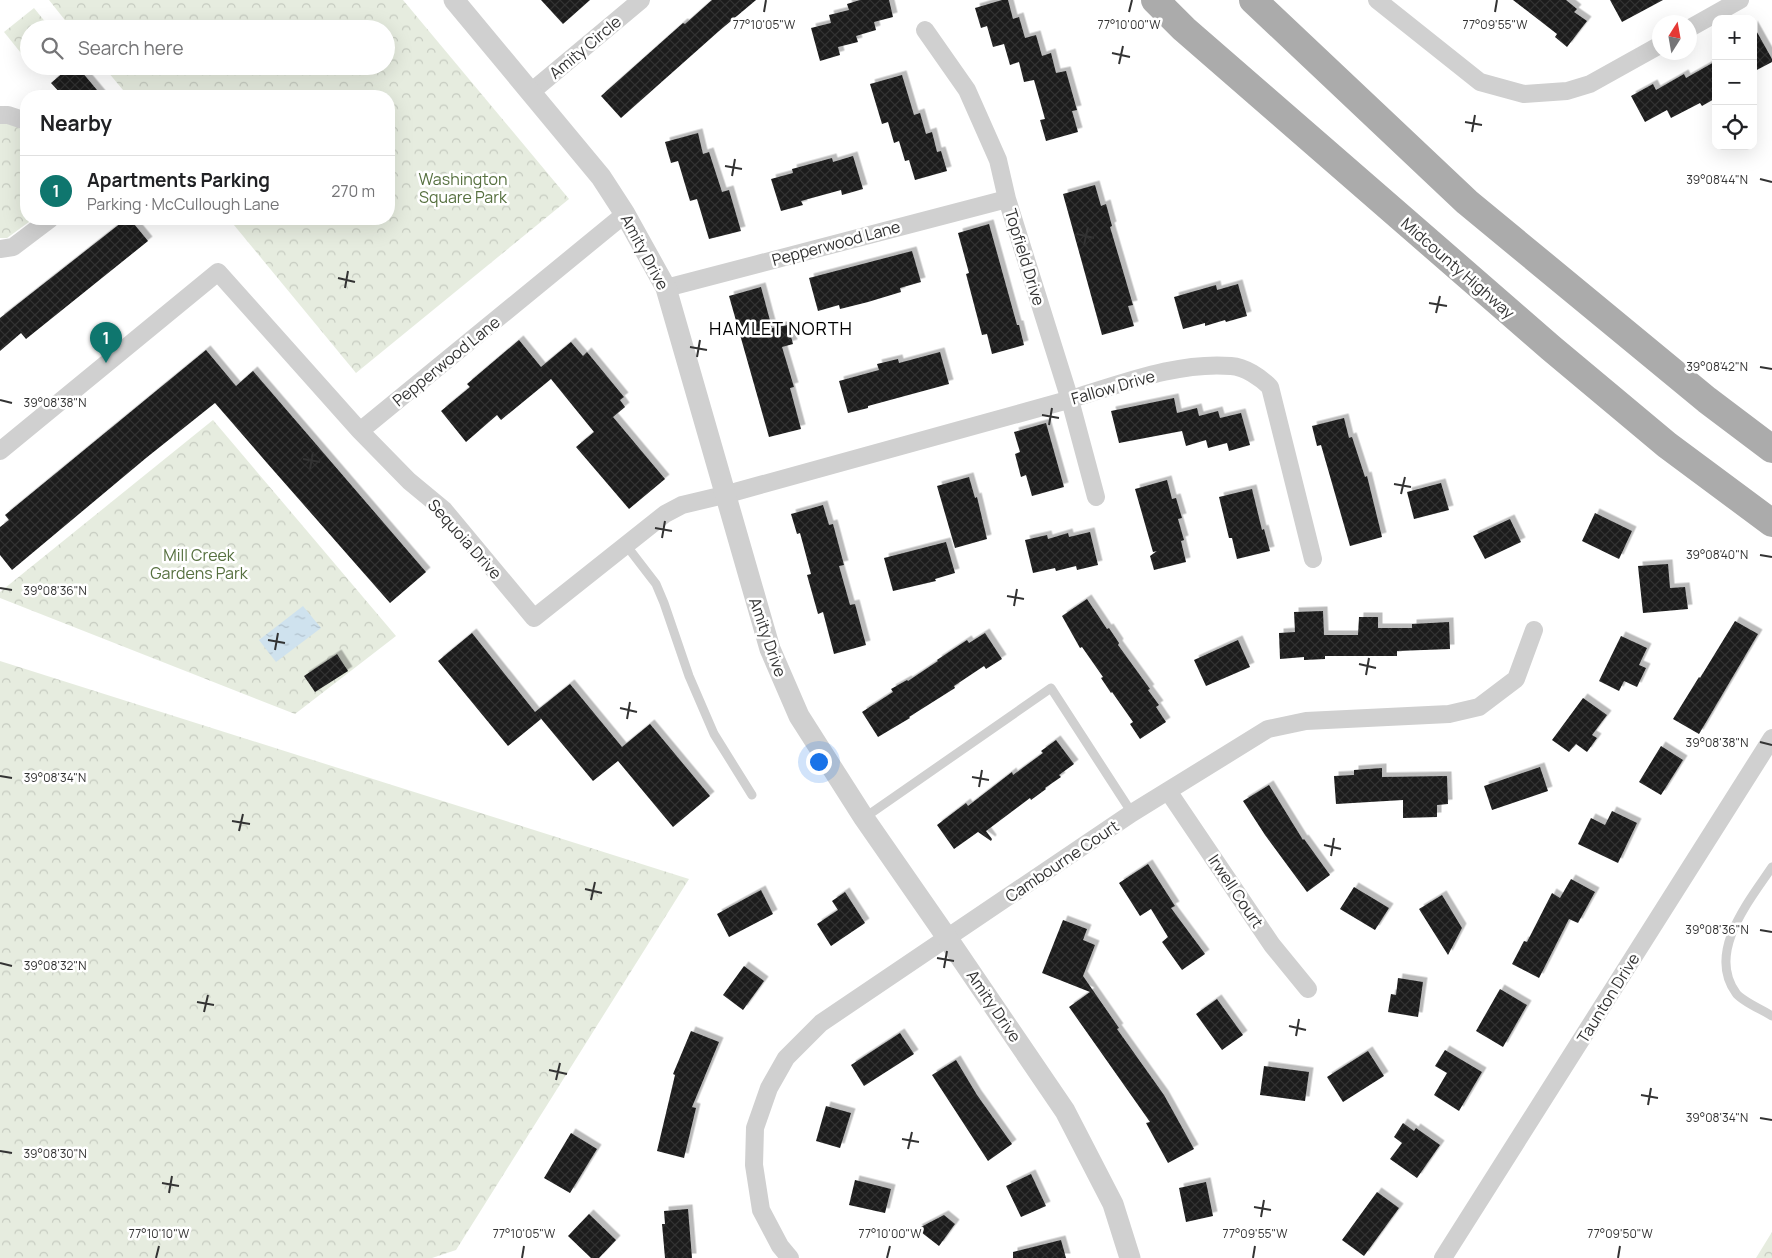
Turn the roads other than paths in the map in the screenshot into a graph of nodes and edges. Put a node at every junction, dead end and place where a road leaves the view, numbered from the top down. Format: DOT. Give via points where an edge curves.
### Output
graph roads {
  1 [pos="454,0"];
  2 [pos="640,0"];
  3 [pos="1155,0"];
  4 [pos="1253,0"];
  5 [pos="1377,0"];
  6 [pos="1740,0"];
  7 [pos="1697,24"];
  8 [pos="924,30"];
  9 [pos="1652,49"];
  10 [pos="531,92"];
  11 [pos="0,115"];
  12 [pos="20,119"];
  13 [pos="1007,199"];
  14 [pos="625,214"];
  15 [pos="42,225"];
  16 [pos="0,249"];
  17 [pos="666,288"];
  18 [pos="1070,400"];
  19 [pos="360,431"];
  20 [pos="1772,449"];
  21 [pos="0,451"];
  22 [pos="724,495"];
  23 [pos="1096,497"];
  24 [pos="1772,523"];
  25 [pos="626,545"];
  26 [pos="1313,559"];
  27 [pos="1534,630"];
  28 [pos="1772,738"];
  29 [pos="1168,791"];
  30 [pos="752,795"];
  31 [pos="1132,814"];
  32 [pos="864,818"];
  33 [pos="1772,867"];
  34 [pos="948,939"];
  35 [pos="1308,989"];
  36 [pos="1772,1016"];
  37 [pos="790,1258"];
  38 [pos="1130,1258"];
  39 [pos="1443,1258"];
  1 -- 10 [label="street, Amity Drive"];
  2 -- 10 [label="street, Amity Circle"];
  3 -- 24 [label="main road, Midcounty Highway" via="1184,29 1551,348 1667,445"];
  4 -- 20 [label="main road" via="1466,202 1707,400"];
  5 -- 9 [label="street" via="1480,82 1524,94 1566,91 1590,84"];
  6 -- 7 [label="street"];
  8 -- 13 [label="street, Topfield Drive" via="967,90 998,160"];
  10 -- 14 [label="street, Amity Drive" via="601,177"];
  11 -- 12 [label="street"];
  13 -- 17 [label="street, Pepperwood Lane"];
  13 -- 18 [label="street, Topfield Drive"];
  14 -- 17 [label="street, Amity Drive"];
  14 -- 19 [label="street, Pepperwood Lane"];
  15 -- 16 [label="street" via="13,247"];
  17 -- 22 [label="street, Amity Drive"];
  18 -- 22 [label="street, Fallow Drive"];
  18 -- 23 [label="street, Topfield Drive"];
  18 -- 26 [label="street, Fallow Drive" via="1160,373 1201,367 1232,366 1258,376 1270,387"];
  19 -- 21 [label="street, Sequoia Drive" via="218,272"];
  19 -- 25 [label="street, Sequoia Drive" via="409,481 444,510 534,618"];
  22 -- 25 [label="street, Sequoia Drive" via="682,505 665,514"];
  22 -- 32 [label="street, Amity Drive" via="770,649 798,716"];
  25 -- 30 [label="lane" via="656,584 714,734"];
  27 -- 29 [label="street, Cambourne Court" via="1516,679 1479,707 1449,714 1306,721 1268,729"];
  28 -- 39 [label="street, Taunton Drive"];
  29 -- 31 [label="street, Cambourne Court"];
  29 -- 35 [label="street, Irwell Court" via="1272,945"];
  31 -- 32 [label="lane" via="1051,688"];
  31 -- 34 [label="street, Cambourne Court"];
  32 -- 34 [label="street, Amity Drive"];
  33 -- 36 [label="lane" via="1733,927 1726,973 1736,994"];
  34 -- 37 [label="street, Cambourne Court" via="821,1023 786,1058 769,1088 755,1128 754,1165 761,1210"];
  34 -- 38 [label="street, Amity Drive" via="1065,1111 1113,1204"];
}
